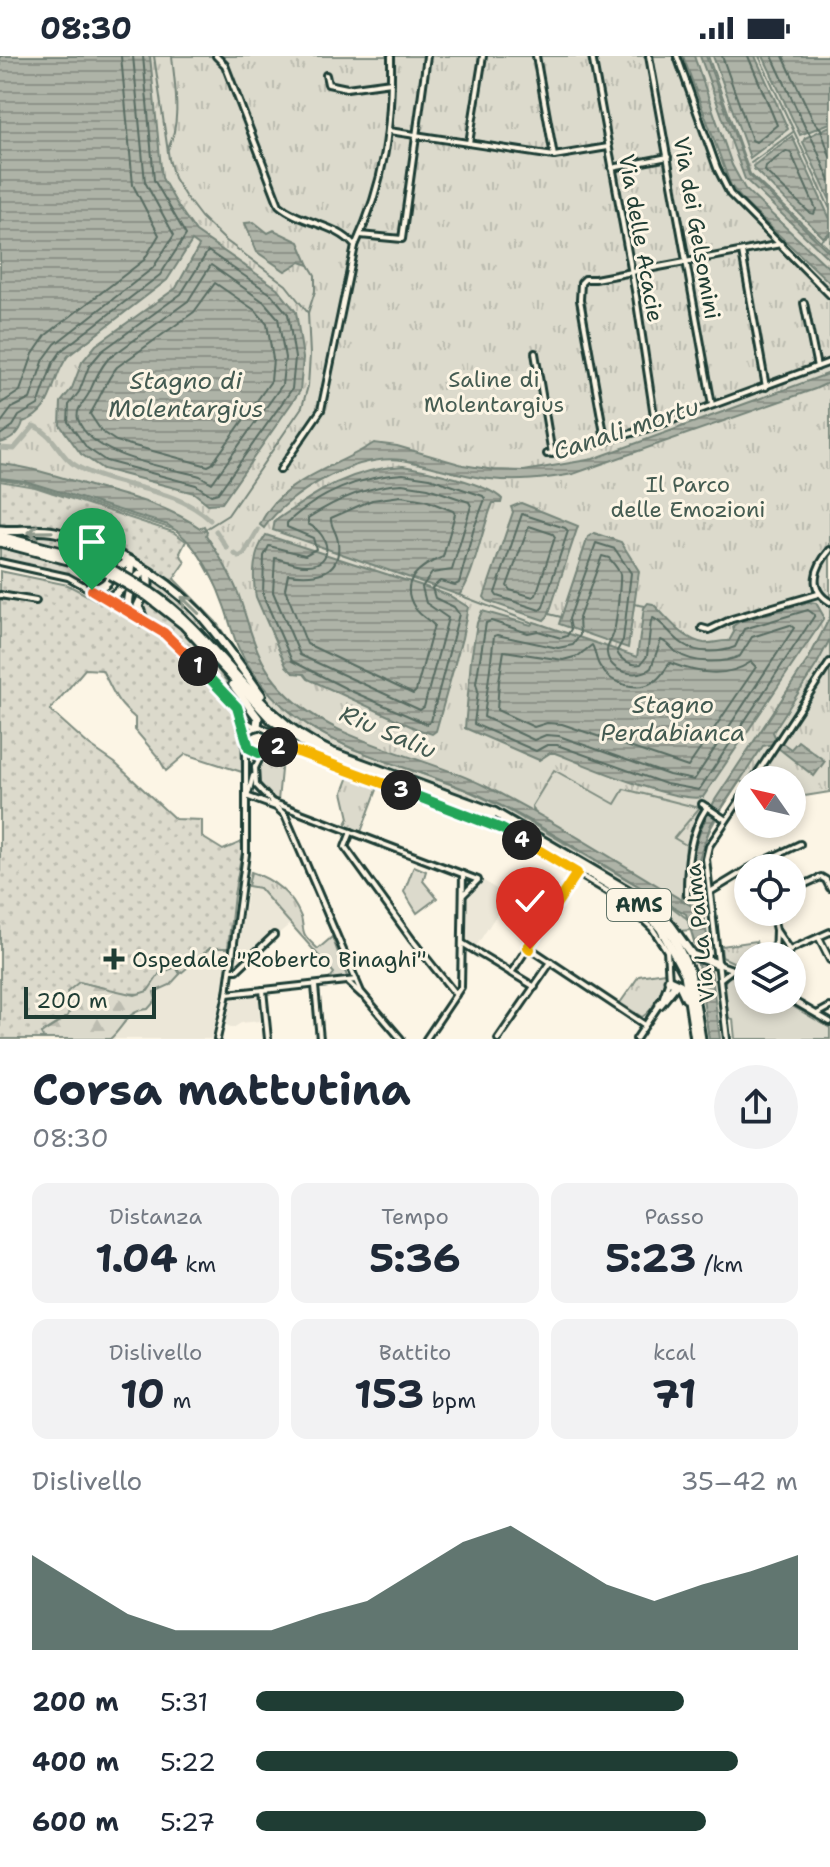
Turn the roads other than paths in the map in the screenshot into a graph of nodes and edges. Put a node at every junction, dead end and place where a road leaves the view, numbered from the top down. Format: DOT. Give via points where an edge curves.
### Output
graph roads {
  1 [pos="216,56"];
  2 [pos="391,56"];
  3 [pos="427,56"];
  4 [pos="483,56"];
  5 [pos="536,56"];
  6 [pos="592,56"];
  7 [pos="649,56"];
  8 [pos="677,56"];
  9 [pos="326,75"];
  10 [pos="391,82"];
  11 [pos="389,131"];
  12 [pos="415,135"];
  13 [pos="469,143"];
  14 [pos="609,147"];
  15 [pos="554,156"];
  16 [pos="668,157"];
  17 [pos="612,168"];
  18 [pos="360,235"];
  19 [pos="781,244"];
  20 [pos="355,246"];
  21 [pos="742,252"];
  22 [pos="688,261"];
  23 [pos="632,272"];
  24 [pos="830,295"];
  25 [pos="804,303"];
  26 [pos="535,353"];
  27 [pos="830,362"];
  28 [pos="817,367"];
  29 [pos="766,387"];
  30 [pos="712,405"];
  31 [pos="659,425"];
  32 [pos="605,439"];
  33 [pos="280,470"];
  34 [pos="0,536"];
  35 [pos="830,550"];
  36 [pos="130,561"];
  37 [pos="0,562"];
  38 [pos="148,572"];
  39 [pos="92,590"];
  40 [pos="148,594"];
  41 [pos="818,594"];
  42 [pos="0,595"];
  43 [pos="107,598"];
  44 [pos="36,601"];
  45 [pos="830,602"];
  46 [pos="128,610"];
  47 [pos="143,619"];
  48 [pos="702,628"];
  49 [pos="830,662"];
  50 [pos="230,675"];
  51 [pos="264,704"];
  52 [pos="241,714"];
  53 [pos="256,727"];
  54 [pos="245,738"];
  55 [pos="245,749"];
  56 [pos="265,751"];
  57 [pos="255,766"];
  58 [pos="762,766"];
  59 [pos="246,796"];
  60 [pos="267,798"];
  61 [pos="274,804"];
  62 [pos="734,808"];
  63 [pos="294,811"];
  64 [pos="283,814"];
  65 [pos="726,820"];
  66 [pos="351,832"];
  67 [pos="800,844"];
  68 [pos="779,854"];
  69 [pos="577,873"];
  70 [pos="463,874"];
  71 [pos="734,877"];
  72 [pos="806,884"];
  73 [pos="830,888"];
  74 [pos="710,892"];
  75 [pos="464,894"];
  76 [pos="687,895"];
  77 [pos="637,896"];
  78 [pos="775,926"];
  79 [pos="776,930"];
  80 [pos="830,932"];
  81 [pos="274,935"];
  82 [pos="819,938"];
  83 [pos="776,942"];
  84 [pos="784,942"];
  85 [pos="462,943"];
  86 [pos="806,944"];
  87 [pos="528,947"];
  88 [pos="698,959"];
  89 [pos="830,960"];
  90 [pos="551,962"];
  91 [pos="716,963"];
  92 [pos="733,969"];
  93 [pos="231,970"];
  94 [pos="690,972"];
  95 [pos="511,973"];
  96 [pos="720,979"];
  97 [pos="356,980"];
  98 [pos="672,982"];
  99 [pos="349,983"];
  100 [pos="315,986"];
  101 [pos="535,987"];
  102 [pos="263,990"];
  103 [pos="227,994"];
  104 [pos="456,995"];
  105 [pos="365,998"];
  106 [pos="660,1004"];
  107 [pos="691,1006"];
  108 [pos="806,1008"];
  109 [pos="830,1009"];
  110 [pos="817,1014"];
  111 [pos="828,1021"];
  112 [pos="645,1025"];
  113 [pos="217,1039"];
  114 [pos="268,1039"];
  115 [pos="320,1039"];
  116 [pos="401,1039"];
  117 [pos="426,1039"];
  118 [pos="498,1039"];
  119 [pos="636,1039"];
  120 [pos="698,1039"];
  121 [pos="727,1039"];
  1 -- 20 [label="street" via="225,65 279,205 340,233"];
  2 -- 10 [label="street"];
  3 -- 12 [label="street"];
  4 -- 13 [label="street"];
  5 -- 15 [label="street"];
  6 -- 14 [label="street, Via delle Acacie"];
  7 -- 16 [label="street, Via dei Gelsomini"];
  8 -- 19 [label="street" via="730,194"];
  9 -- 10 [label="street" via="328,84 339,88"];
  10 -- 11 [label="street"];
  11 -- 12 [label="street"];
  11 -- 18 [label="street" via="384,170"];
  12 -- 13 [label="street"];
  12 -- 18 [label="street" via="402,239"];
  13 -- 15 [label="street"];
  14 -- 15 [label="street"];
  14 -- 17 [label="street, Via delle Acacie"];
  16 -- 17 [label="street"];
  16 -- 22 [label="street, Via dei Gelsomini"];
  17 -- 23 [label="street, Via delle Acacie"];
  18 -- 20 [label="street"];
  19 -- 21 [label="street"];
  19 -- 24 [label="street"];
  20 -- 33 [label="street" via="321,410"];
  21 -- 22 [label="street"];
  21 -- 29 [label="street"];
  22 -- 23 [label="street"];
  22 -- 30 [label="street, Via dei Gelsomini"];
  23 -- 31 [label="street, Via delle Acacie"];
  23 -- 32 [label="street" via="585,279 579,289"];
  25 -- 28 [label="street"];
  26 -- 32 [label="street" via="550,454"];
  27 -- 28 [label="street"];
  28 -- 29 [label="street"];
  29 -- 30 [label="street"];
  30 -- 31 [label="street"];
  31 -- 32 [label="street"];
  36 -- 34 [label="highway, one-way" via="51,531"];
  34 -- 40 [label="highway, AMS, bridge" via="80,557"];
  35 -- 41 [label="street" via="816,575"];
  36 -- 38 [label="highway"];
  36 -- 39 [label="highway" via="106,586"];
  36 -- 43 [label="highway" via="123,586"];
  37 -- 39 [label="street" via="62,575"];
  38 -- 46 [label="highway" via="135,580"];
  38 -- 47 [label="highway" via="138,606"];
  51 -- 38 [label="highway, one-way" via="197,611"];
  39 -- 43 [label="street"];
  40 -- 50 [label="highway, AMS"];
  40 -- 51 [label="highway, AMS" via="188,621"];
  41 -- 45 [label="street"];
  41 -- 48 [label="street"];
  42 -- 44 [label="street"];
  43 -- 46 [label="street"];
  46 -- 47 [label="street"];
  47 -- 52 [label="street" via="172,639"];
  49 -- 58 [label="street"];
  50 -- 53 [label="highway" via="258,718"];
  50 -- 107 [label="highway, AMS" via="278,725 309,747 502,821 632,899 672,947 685,974"];
  51 -- 77 [label="highway, AMS" via="320,747 494,812"];
  52 -- 53 [label="street"];
  52 -- 54 [label="street"];
  53 -- 54 [label="street"];
  53 -- 56 [label="street" via="267,728 272,735"];
  54 -- 55 [label="street"];
  54 -- 55 [label="street"];
  54 -- 56 [label="street" via="251,750"];
  55 -- 59 [label="street"];
  56 -- 57 [label="street"];
  56 -- 69 [label="street" via="287,748 502,829"];
  57 -- 59 [label="street"];
  57 -- 60 [label="street" via="256,785"];
  59 -- 60 [label="street"];
  59 -- 61 [label="street"];
  59 -- 93 [label="street" via="246,854"];
  60 -- 61 [label="street"];
  61 -- 63 [label="street"];
  61 -- 64 [label="street"];
  62 -- 65 [label="street, Via La Palma"];
  63 -- 64 [label="street"];
  63 -- 66 [label="street"];
  64 -- 97 [label="street"];
  65 -- 74 [label="street, Via La Palma" via="706,854"];
  65 -- 76 [label="street" via="706,806 689,850"];
  66 -- 70 [label="street"];
  66 -- 104 [label="street" via="345,847"];
  67 -- 68 [label="street"];
  69 -- 87 [label="street"];
  69 -- 98 [label="street" via="622,900 652,928 667,951"];
  70 -- 75 [label="street"];
  70 -- 75 [label="street" via="478,880"];
  71 -- 74 [label="street"];
  72 -- 73 [label="street" via="821,877"];
  74 -- 91 [label="street, Via La Palma"];
  75 -- 85 [label="street"];
  77 -- 88 [label="highway" via="659,909"];
  77 -- 94 [label="highway" via="672,935"];
  78 -- 79 [label="street"];
  79 -- 83 [label="street"];
  79 -- 84 [label="street"];
  80 -- 82 [label="street"];
  81 -- 93 [label="street"];
  82 -- 86 [label="street"];
  82 -- 89 [label="street"];
  85 -- 95 [label="street"];
  85 -- 104 [label="street" via="461,987"];
  87 -- 90 [label="street"];
  87 -- 95 [label="street"];
  88 -- 91 [label="highway"];
  88 -- 94 [label="highway"];
  90 -- 101 [label="street"];
  90 -- 112 [label="street"];
  91 -- 92 [label="street"];
  91 -- 96 [label="street, Via La Palma"];
  92 -- 96 [label="street"];
  93 -- 103 [label="street"];
  94 -- 120 [label="highway"];
  95 -- 101 [label="street"];
  96 -- 121 [label="street, Via La Palma"];
  97 -- 99 [label="street"];
  97 -- 105 [label="street"];
  98 -- 106 [label="highway"];
  98 -- 107 [label="highway" via="683,988"];
  99 -- 100 [label="street"];
  99 -- 105 [label="street"];
  100 -- 102 [label="street"];
  100 -- 115 [label="street"];
  101 -- 118 [label="street"];
  102 -- 103 [label="street"];
  102 -- 114 [label="street"];
  103 -- 113 [label="street"];
  104 -- 117 [label="street"];
  105 -- 116 [label="street"];
  106 -- 112 [label="street"];
  107 -- 120 [label="highway, AMS"];
  108 -- 110 [label="street"];
  109 -- 110 [label="street"];
  109 -- 111 [label="street"];
  110 -- 111 [label="street"];
  112 -- 119 [label="street"];
}
